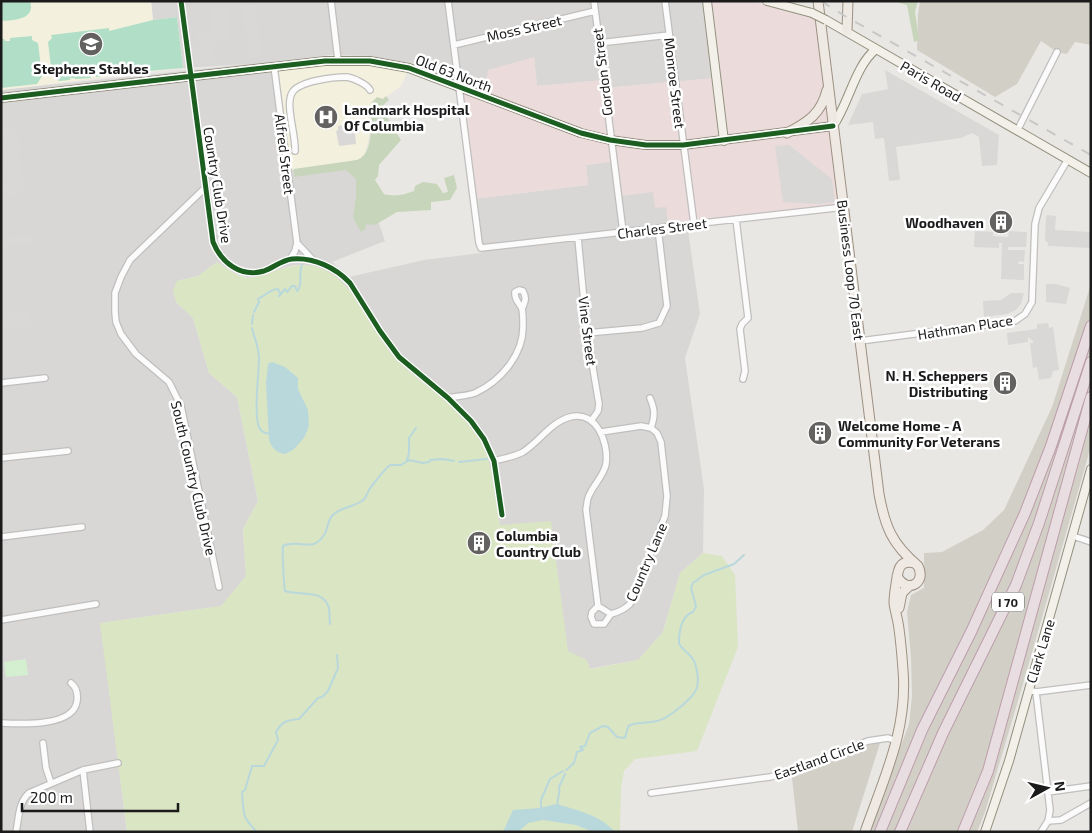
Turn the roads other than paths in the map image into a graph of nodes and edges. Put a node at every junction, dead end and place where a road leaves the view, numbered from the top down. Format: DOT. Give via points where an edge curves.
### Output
graph roads {
  1 [pos="181,1"];
  2 [pos="331,1"];
  3 [pos="448,1"];
  4 [pos="594,1"];
  5 [pos="665,1"];
  6 [pos="707,1"];
  7 [pos="767,1"];
  8 [pos="818,1"];
  9 [pos="848,1"];
  10 [pos="595,11"];
  11 [pos="846,31"];
  12 [pos="669,35"];
  13 [pos="598,42"];
  14 [pos="454,45"];
  15 [pos="876,49"];
  16 [pos="1057,52"];
  17 [pos="338,60"];
  18 [pos="274,66"];
  19 [pos="191,76"];
  20 [pos="828,82"];
  21 [pos="459,87"];
  22 [pos="370,90"];
  23 [pos="1,98"];
  24 [pos="833,126"];
  25 [pos="1017,131"];
  26 [pos="787,133"];
  27 [pos="610,140"];
  28 [pos="724,141"];
  29 [pos="683,145"];
  30 [pos="295,151"];
  31 [pos="1067,160"];
  32 [pos="1091,173"];
  33 [pos="206,187"];
  34 [pos="844,207"];
  35 [pos="736,219"];
  36 [pos="694,224"];
  37 [pos="658,228"];
  38 [pos="623,232"];
  39 [pos="578,238"];
  40 [pos="297,243"];
  41 [pos="290,259"];
  42 [pos="314,261"];
  43 [pos="522,309"];
  44 [pos="1091,326"];
  45 [pos="587,333"];
  46 [pos="860,341"];
  47 [pos="1091,362"];
  48 [pos="45,378"];
  49 [pos="743,379"];
  50 [pos="1,383"];
  51 [pos="1091,397"];
  52 [pos="448,398"];
  53 [pos="650,398"];
  54 [pos="591,421"];
  55 [pos="652,428"];
  56 [pos="601,432"];
  57 [pos="68,451"];
  58 [pos="1,458"];
  59 [pos="494,461"];
  60 [pos="1090,472"];
  61 [pos="502,515"];
  62 [pos="82,527"];
  63 [pos="1073,536"];
  64 [pos="1,537"];
  65 [pos="892,537"];
  66 [pos="1091,542"];
  67 [pos="914,563"];
  68 [pos="900,566"];
  69 [pos="897,576"];
  70 [pos="909,586"];
  71 [pos="219,587"];
  72 [pos="96,604"];
  73 [pos="598,606"];
  74 [pos="611,614"];
  75 [pos="898,616"];
  76 [pos="1,620"];
  77 [pos="71,683"];
  78 [pos="1091,685"];
  79 [pos="1032,691"];
  80 [pos="1,724"];
  81 [pos="897,741"];
  82 [pos="43,743"];
  83 [pos="118,763"];
  84 [pos="83,770"];
  85 [pos="51,783"];
  86 [pos="1091,786"];
  87 [pos="1048,792"];
  88 [pos="651,793"];
  89 [pos="1091,803"];
  90 [pos="1048,821"];
  91 [pos="16,832"];
  92 [pos="90,832"];
  93 [pos="865,832"];
  94 [pos="880,832"];
  95 [pos="900,832"];
  96 [pos="963,832"];
  97 [pos="986,832"];
  98 [pos="1041,832"];
  1 -- 19 [label="street, Country Club Drive"];
  2 -- 17 [label="street"];
  3 -- 14 [label="street"];
  4 -- 10 [label="street, Gordon Street"];
  5 -- 12 [label="street, Monroe Street"];
  6 -- 28 [label="main road"];
  7 -- 11 [label="main road, Paris Road, bridge" via="812,13"];
  8 -- 20 [label="main road, Business Loop 70 East"];
  9 -- 11 [label="main road"];
  10 -- 13 [label="street, Gordon Street"];
  10 -- 14 [label="street, Moss Street"];
  11 -- 15 [label="main road, Paris Road"];
  12 -- 13 [label="street"];
  12 -- 29 [label="street, Monroe Street"];
  13 -- 27 [label="street, Gordon Street"];
  14 -- 21 [label="street"];
  15 -- 24 [label="main road" via="865,61"];
  15 -- 25 [label="main road, Paris Road"];
  16 -- 25 [label="street"];
  17 -- 18 [label="main road, Old 63 North"];
  17 -- 21 [label="main road, Old 63 North" via="370,61 409,68"];
  18 -- 19 [label="main road, Old 63 North"];
  18 -- 40 [label="street, Alfred Street"];
  19 -- 23 [label="main road, Old 63 North"];
  19 -- 33 [label="street, Country Club Drive"];
  20 -- 24 [label="main road, Business Loop 70 East"];
  20 -- 26 [label="main road" via="825,99 815,115"];
  21 -- 27 [label="main road, Old 63 North" via="581,133"];
  21 -- 39 [label="street, Charles Street" via="481,248"];
  22 -- 30 [label="street" via="348,77 308,82 296,88 290,102"];
  24 -- 26 [label="main road, Old 63 North"];
  24 -- 34 [label="main road, Business Loop 70 East"];
  25 -- 31 [label="main road, Paris Road"];
  26 -- 28 [label="main road, Old 63 North"];
  27 -- 29 [label="main road, Old 63 North" via="646,145"];
  27 -- 38 [label="street, Gordon Street"];
  28 -- 29 [label="main road, Old 63 North"];
  29 -- 36 [label="street, Monroe Street"];
  31 -- 32 [label="main road, Paris Road"];
  31 -- 46 [label="street, Hathman Place" via="1039,208 1035,224 1032,302 1025,314 1016,321"];
  33 -- 41 [label="street, Country Club Drive" via="213,242 222,259 248,273 264,271"];
  33 -- 71 [label="street, South Country Club Drive" via="130,260 117,285 115,312 116,322 126,342 170,382 181,406"];
  34 -- 35 [label="street, Charles Street"];
  34 -- 46 [label="main road, Business Loop 70 East"];
  35 -- 36 [label="street, Charles Street"];
  35 -- 49 [label="street" via="748,318 740,329"];
  36 -- 37 [label="street, Charles Street"];
  37 -- 38 [label="street, Charles Street"];
  37 -- 45 [label="street" via="667,306 660,323 642,328"];
  38 -- 39 [label="street, Charles Street"];
  39 -- 45 [label="street, Vine Street"];
  40 -- 41 [label="street"];
  40 -- 42 [label="street"];
  41 -- 42 [label="street, Country Club Drive"];
  42 -- 52 [label="street, Country Club Drive" via="346,278 399,357"];
  43 -- 52 [label="street" via="524,326 519,351 503,374 473,394"];
  44 -- 94 [label="highway, I 70" via="1030,500 988,596 922,730"];
  45 -- 54 [label="street, Vine Street" via="599,404"];
  46 -- 65 [label="main road, Business Loop 70 East" via="879,494"];
  47 -- 95 [label="highway, I 70" via="1016,586 943,732"];
  48 -- 50 [label="street"];
  51 -- 96 [label="highway" via="988,771"];
  52 -- 59 [label="street, Country Club Drive" via="471,421"];
  53 -- 55 [label="street" via="655,415"];
  54 -- 56 [label="street"];
  54 -- 59 [label="street" via="581,416 570,417 524,451"];
  55 -- 56 [label="street" via="641,426"];
  55 -- 74 [label="street, Country Lane" via="661,442 667,496 665,516 630,604 624,610"];
  56 -- 73 [label="street" via="606,467 588,498 586,509"];
  57 -- 58 [label="street"];
  59 -- 61 [label="street, Country Club Drive"];
  60 -- 63 [label="main road, Clark Lane"];
  62 -- 64 [label="street"];
  63 -- 66 [label="street"];
  63 -- 79 [label="main road, Clark Lane"];
  65 -- 67 [label="main road, Business Loop 70 East"];
  65 -- 68 [label="main road, Business Loop 70 East"];
  67 -- 68 [label="main road"];
  67 -- 70 [label="main road" via="921,576"];
  68 -- 69 [label="main road"];
  69 -- 70 [label="main road"];
  69 -- 75 [label="main road" via="894,600"];
  70 -- 75 [label="main road" via="902,593"];
  72 -- 76 [label="street"];
  73 -- 74 [label="street, Country Lane"];
  73 -- 74 [label="street" via="592,612 594,624 604,624"];
  75 -- 81 [label="main road" via="904,697"];
  77 -- 80 [label="street" via="77,700 76,707 68,716 57,720"];
  78 -- 79 [label="street"];
  79 -- 87 [label="street"];
  79 -- 97 [label="main road, Clark Lane"];
  81 -- 88 [label="street, Eastland Circle" via="888,738 873,740 770,777"];
  81 -- 93 [label="main road"];
  82 -- 85 [label="street"];
  83 -- 84 [label="street"];
  84 -- 85 [label="street"];
  84 -- 92 [label="street"];
  85 -- 91 [label="street" via="23,798"];
  86 -- 87 [label="street"];
  87 -- 90 [label="street"];
  89 -- 90 [label="street" via="1061,820"];
  90 -- 98 [label="street"];
}
